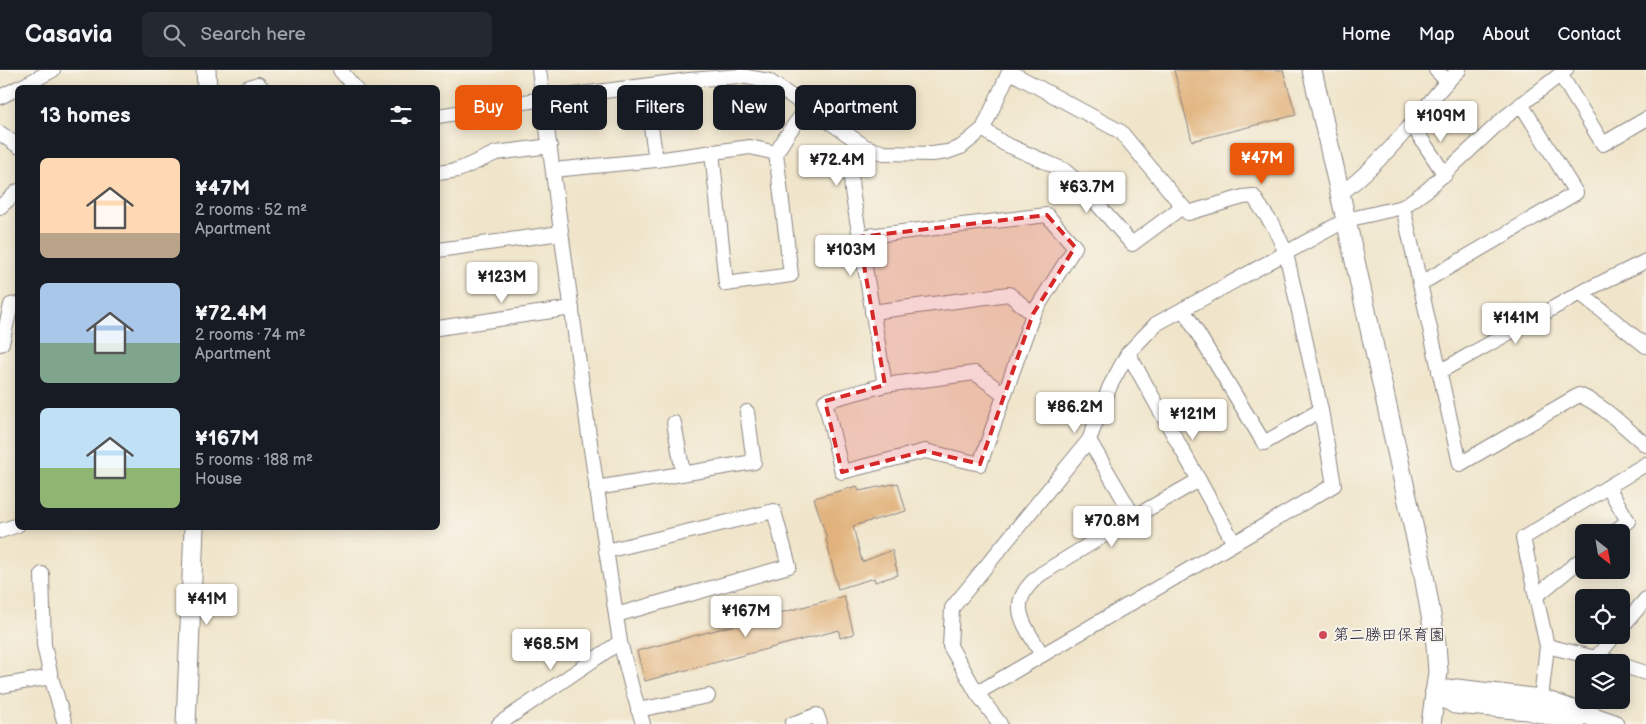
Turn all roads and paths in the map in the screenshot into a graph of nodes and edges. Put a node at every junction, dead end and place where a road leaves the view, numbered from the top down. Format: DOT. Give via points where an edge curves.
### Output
graph roads {
  1 [pos="53,70"];
  2 [pos="206,70"];
  3 [pos="340,70"];
  4 [pos="539,70"];
  5 [pos="1312,70"];
  6 [pos="1436,70"];
  7 [pos="1459,70"];
  8 [pos="1010,71"];
  9 [pos="1563,72"];
  10 [pos="688,75"];
  11 [pos="1447,81"];
  12 [pos="24,85"];
  13 [pos="207,85"];
  14 [pos="352,85"];
  15 [pos="541,85"];
  16 [pos="649,85"];
  17 [pos="15,90"];
  18 [pos="0,97"];
  19 [pos="795,99"];
  20 [pos="532,101"];
  21 [pos="1521,104"];
  22 [pos="440,116"];
  23 [pos="1419,116"];
  24 [pos="1646,119"];
  25 [pos="795,124"];
  26 [pos="983,129"];
  27 [pos="548,130"];
  28 [pos="652,130"];
  29 [pos="840,130"];
  30 [pos="0,133"];
  31 [pos="15,144"];
  32 [pos="550,146"];
  33 [pos="866,147"];
  34 [pos="712,152"];
  35 [pos="776,153"];
  36 [pos="656,160"];
  37 [pos="553,170"];
  38 [pos="440,173"];
  39 [pos="1445,175"];
  40 [pos="15,193"];
  41 [pos="1340,194"];
  42 [pos="0,206"];
  43 [pos="1182,207"];
  44 [pos="1403,207"];
  45 [pos="1346,220"];
  46 [pos="561,233"];
  47 [pos="859,237"];
  48 [pos="440,250"];
  49 [pos="1286,253"];
  50 [pos="1646,261"];
  51 [pos="1420,284"];
  52 [pos="1580,293"];
  53 [pos="15,304"];
  54 [pos="572,308"];
  55 [pos="1183,309"];
  56 [pos="872,312"];
  57 [pos="1033,314"];
  58 [pos="440,328"];
  59 [pos="0,344"];
  60 [pos="1646,346"];
  61 [pos="1128,354"];
  62 [pos="1439,372"];
  63 [pos="884,385"];
  64 [pos="1004,394"];
  65 [pos="1321,410"];
  66 [pos="748,412"];
  67 [pos="674,423"];
  68 [pos="1089,440"];
  69 [pos="1646,445"];
  70 [pos="1646,464"];
  71 [pos="683,474"];
  72 [pos="1199,480"];
  73 [pos="1608,487"];
  74 [pos="596,488"];
  75 [pos="1134,517"];
  76 [pos="1624,524"];
  77 [pos="15,526"];
  78 [pos="194,530"];
  79 [pos="0,532"];
  80 [pos="1234,543"];
  81 [pos="606,551"];
  82 [pos="1575,564"];
  83 [pos="42,574"];
  84 [pos="1536,596"];
  85 [pos="1646,599"];
  86 [pos="616,615"];
  87 [pos="1630,618"];
  88 [pos="620,642"];
  89 [pos="1608,644"];
  90 [pos="1547,646"];
  91 [pos="1580,654"];
  92 [pos="1599,654"];
  93 [pos="1042,655"];
  94 [pos="1630,668"];
  95 [pos="1646,673"];
  96 [pos="50,677"];
  97 [pos="0,686"];
  98 [pos="1435,692"];
  99 [pos="977,694"];
  100 [pos="708,696"];
  101 [pos="1541,699"];
  102 [pos="638,710"];
  103 [pos="501,723"];
  104 [pos="65,724"];
  105 [pos="186,724"];
  106 [pos="643,724"];
  107 [pos="792,724"];
  108 [pos="820,724"];
  109 [pos="1000,724"];
  110 [pos="1431,724"];
  111 [pos="1575,724"];
  112 [pos="1614,724"];
  1 -- 12 [label="street"];
  2 -- 13 [label="street"];
  3 -- 14 [label="street"];
  4 -- 15 [label="street"];
  5 -- 41 [label="street"];
  6 -- 11 [label="street"];
  7 -- 11 [label="street"];
  8 -- 26 [label="street"];
  8 -- 43 [label="street" via="1121,132"];
  9 -- 21 [label="street"];
  9 -- 24 [label="street" via="1603,144"];
  10 -- 16 [label="street"];
  10 -- 19 [label="street" via="757,78 769,81"];
  11 -- 23 [label="street"];
  17 -- 18 [label="street"];
  20 -- 22 [label="street"];
  21 -- 39 [label="street"];
  21 -- 51 [label="street" via="1576,193"];
  23 -- 39 [label="street" via="1418,134"];
  23 -- 41 [label="street" via="1359,180"];
  25 -- 35 [label="street"];
  26 -- 33 [label="street" via="960,147 932,154 884,153"];
  26 -- 43 [label="street" via="1003,143 1064,170 1132,244"];
  27 -- 32 [label="street"];
  28 -- 36 [label="street"];
  29 -- 33 [label="street"];
  30 -- 31 [label="street"];
  32 -- 37 [label="street"];
  32 -- 38 [label="street" via="496,153 458,170"];
  33 -- 47 [label="street" via="850,173"];
  34 -- 35 [label="street" via="750,147"];
  34 -- 35 [label="street" via="726,284 791,275"];
  34 -- 36 [label="street"];
  36 -- 37 [label="street"];
  37 -- 46 [label="street"];
  39 -- 44 [label="street"];
  40 -- 42 [label="street"];
  41 -- 45 [label="street"];
  43 -- 49 [label="street" via="1188,213 1253,196 1274,227"];
  44 -- 45 [label="street"];
  44 -- 51 [label="street"];
  45 -- 49 [label="street"];
  45 -- 98 [label="street" via="1436,644 1438,672"];
  46 -- 48 [label="street"];
  46 -- 54 [label="street"];
  47 -- 56 [label="street"];
  47 -- 57 [label="street" via="1047,215 1075,247"];
  49 -- 55 [label="street"];
  49 -- 65 [label="street"];
  50 -- 52 [label="street"];
  51 -- 62 [label="street"];
  52 -- 60 [label="street"];
  52 -- 62 [label="street"];
  53 -- 59 [label="street" via="11,305"];
  54 -- 58 [label="street"];
  54 -- 74 [label="street"];
  55 -- 61 [label="street" via="1156,324"];
  55 -- 65 [label="street" via="1264,443"];
  56 -- 57 [label="street" via="1009,294"];
  56 -- 63 [label="street"];
  57 -- 64 [label="street"];
  61 -- 68 [label="street" via="1110,386"];
  61 -- 72 [label="street"];
  62 -- 69 [label="street" via="1460,464 1579,395"];
  63 -- 64 [label="street" via="974,373"];
  63 -- 64 [label="street" via="825,401 842,472 925,451 980,464"];
  65 -- 80 [label="street" via="1334,486"];
  66 -- 71 [label="street" via="754,462"];
  67 -- 71 [label="street"];
  68 -- 75 [label="street"];
  68 -- 99 [label="street" via="952,608 950,646"];
  70 -- 73 [label="street"];
  71 -- 74 [label="street"];
  72 -- 75 [label="street"];
  72 -- 80 [label="street"];
  73 -- 76 [label="street" via="1628,521"];
  73 -- 84 [label="street" via="1523,538"];
  74 -- 81 [label="street"];
  75 -- 93 [label="street" via="1029,583 1020,600 1022,619"];
  77 -- 79 [label="street"];
  78 -- 105 [label="street"];
  80 -- 93 [label="street"];
  81 -- 86 [label="street"];
  81 -- 86 [label="street" via="774,512 788,566"];
  82 -- 84 [label="street"];
  83 -- 96 [label="street" via="44,646"];
  84 -- 90 [label="street"];
  85 -- 87 [label="street"];
  86 -- 88 [label="street"];
  88 -- 102 [label="street"];
  88 -- 103 [label="street"];
  89 -- 92 [label="street"];
  90 -- 91 [label="street"];
  90 -- 101 [label="street"];
  93 -- 99 [label="street"];
  94 -- 95 [label="street"];
  96 -- 97 [label="street"];
  96 -- 104 [label="street"];
  98 -- 101 [label="street" via="1456,689"];
  98 -- 110 [label="street"];
  98 -- 111 [label="street" via="1455,704 1528,710"];
  99 -- 109 [label="street"];
  100 -- 102 [label="street"];
  101 -- 112 [label="street"];
  102 -- 106 [label="street"];
  107 -- 108 [label="street" via="817,715"];
}
